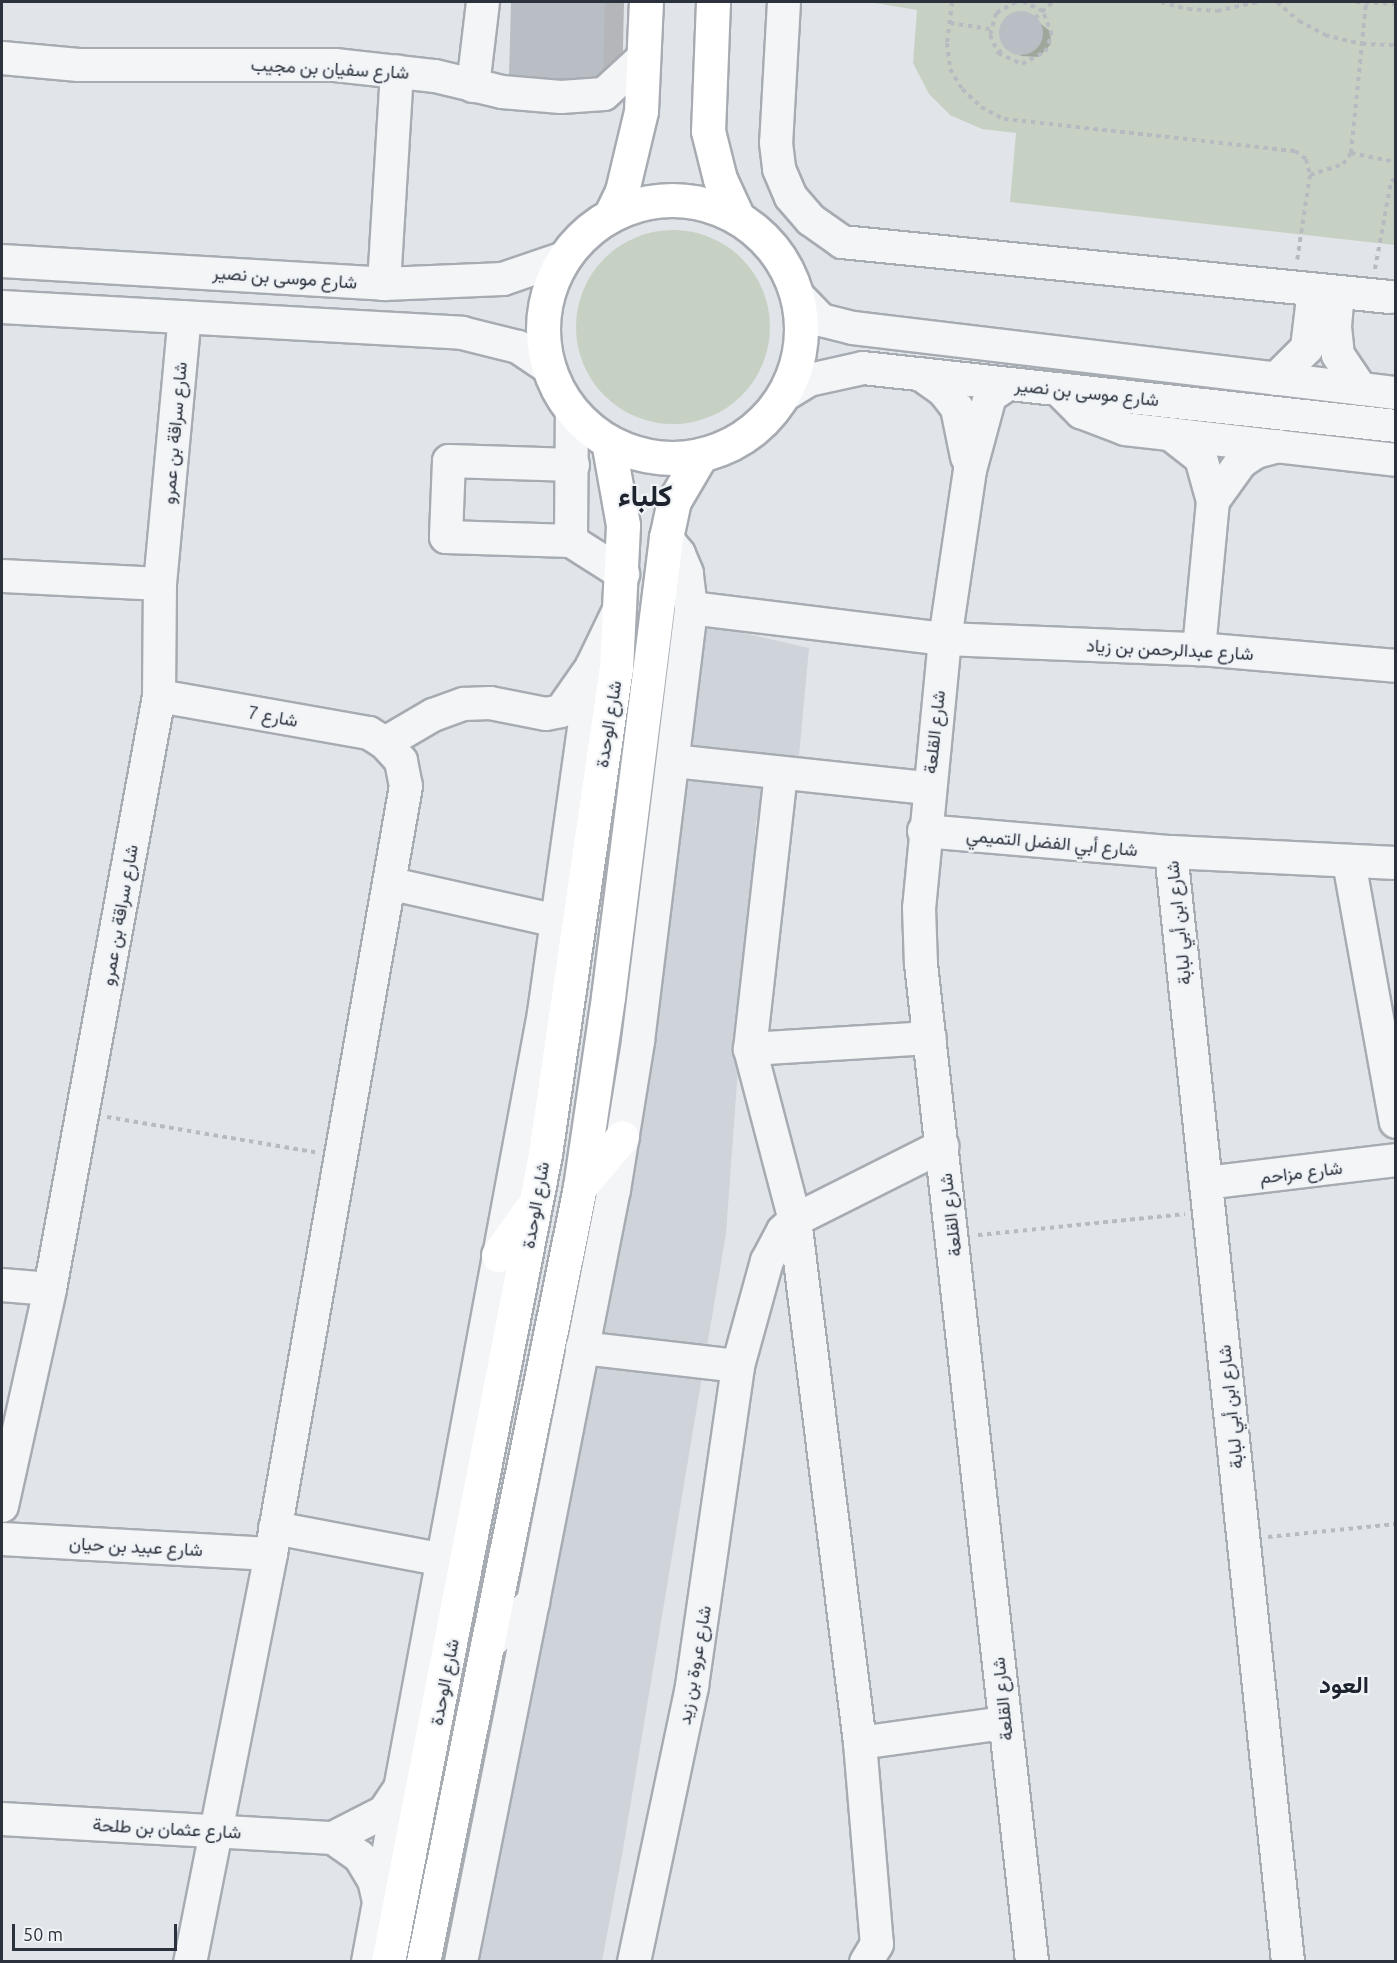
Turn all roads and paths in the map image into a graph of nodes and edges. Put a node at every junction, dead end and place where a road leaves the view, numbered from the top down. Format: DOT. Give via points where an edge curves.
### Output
graph roads {
  1 [pos="483,2"];
  2 [pos="646,2"];
  3 [pos="713,2"];
  4 [pos="784,2"];
  5 [pos="952,2"];
  6 [pos="1016,2"];
  7 [pos="1024,2"];
  8 [pos="1053,2"];
  9 [pos="1161,2"];
  10 [pos="1257,2"];
  11 [pos="1277,2"];
  12 [pos="1356,2"];
  13 [pos="1366,3"];
  14 [pos="1395,4"];
  15 [pos="1043,10"];
  16 [pos="1035,18"];
  17 [pos="950,23"];
  18 [pos="990,29"];
  19 [pos="1362,44"];
  20 [pos="1395,45"];
  21 [pos="1004,48"];
  22 [pos="998,53"];
  23 [pos="2,58"];
  24 [pos="642,59"];
  25 [pos="398,71"];
  26 [pos="473,86"];
  27 [pos="1352,153"];
  28 [pos="1395,162"];
  29 [pos="1310,175"];
  30 [pos="1395,177"];
  31 [pos="610,216"];
  32 [pos="738,218"];
  33 [pos="564,258"];
  34 [pos="2,261"];
  35 [pos="1296,264"];
  36 [pos="384,284"];
  37 [pos="1382,284"];
  38 [pos="1326,291"];
  39 [pos="797,295"];
  40 [pos="2,308"];
  41 [pos="185,317"];
  42 [pos="548,367"];
  43 [pos="920,374"];
  44 [pos="1276,379"];
  45 [pos="1008,384"];
  46 [pos="1361,388"];
  47 [pos="1058,389"];
  48 [pos="1395,393"];
  49 [pos="783,396"];
  50 [pos="572,411"];
  51 [pos="1395,426"];
  52 [pos="1169,434"];
  53 [pos="608,441"];
  54 [pos="1279,446"];
  55 [pos="701,455"];
  56 [pos="1395,460"];
  57 [pos="573,465"];
  58 [pos="970,470"];
  59 [pos="1213,501"];
  60 [pos="666,538"];
  61 [pos="571,541"];
  62 [pos="623,574"];
  63 [pos="2,576"];
  64 [pos="160,584"];
  65 [pos="621,606"];
  66 [pos="691,608"];
  67 [pos="945,639"];
  68 [pos="1199,649"];
  69 [pos="593,664"];
  70 [pos="1395,666"];
  71 [pos="159,696"];
  72 [pos="386,743"];
  73 [pos="674,761"];
  74 [pos="781,772"];
  75 [pos="928,788"];
  76 [pos="924,831"];
  77 [pos="1171,852"];
  78 [pos="1349,862"];
  79 [pos="1395,863"];
  80 [pos="392,884"];
  81 [pos="557,921"];
  82 [pos="930,1038"];
  83 [pos="750,1049"];
  84 [pos="82,1113"];
  85 [pos="1395,1122"];
  86 [pos="622,1137"];
  87 [pos="942,1146"];
  88 [pos="343,1156"];
  89 [pos="1395,1160"];
  90 [pos="580,1187"];
  91 [pos="1208,1197"];
  92 [pos="536,1202"];
  93 [pos="795,1220"];
  94 [pos="953,1238"];
  95 [pos="498,1255"];
  96 [pos="2,1285"];
  97 [pos="50,1289"];
  98 [pos="582,1348"];
  99 [pos="738,1366"];
  100 [pos="2,1506"];
  101 [pos="1395,1524"];
  102 [pos="2,1539"];
  103 [pos="1244,1539"];
  104 [pos="273,1541"];
  105 [pos="444,1560"];
  106 [pos="533,1602"];
  107 [pos="487,1646"];
  108 [pos="1005,1723"];
  109 [pos="860,1743"];
  110 [pos="398,1791"];
  111 [pos="2,1819"];
  112 [pos="216,1831"];
  113 [pos="333,1838"];
  114 [pos="380,1905"];
  115 [pos="189,1962"];
  116 [pos="368,1962"];
  117 [pos="388,1962"];
  118 [pos="423,1962"];
  119 [pos="461,1962"];
  120 [pos="634,1962"];
  121 [pos="866,1962"];
  122 [pos="1032,1962"];
  123 [pos="1288,1962"];
  1 -- 26 [label="street"];
  2 -- 24 [label="main road"];
  3 -- 32 [label="main road" via="708,130 720,179"];
  4 -- 38 [label="street" via="776,132 779,169 791,197 811,220 842,242"];
  5 -- 17 [label="path"];
  6 -- 18 [label="path" via="996,13"];
  7 -- 15 [label="path"];
  8 -- 15 [label="path"];
  9 -- 10 [label="path" via="1217,11"];
  11 -- 19 [label="path" via="1299,21 1325,35"];
  12 -- 13 [label="path"];
  13 -- 14 [label="path"];
  13 -- 19 [label="path"];
  15 -- 16 [label="path"];
  15 -- 22 [label="path" via="1052,26 1046,52 1022,64"];
  17 -- 18 [label="path"];
  17 -- 29 [label="path" via="950,69 962,89 981,107 1004,119 1295,151 1306,159"];
  18 -- 22 [label="path"];
  19 -- 20 [label="path"];
  19 -- 27 [label="path"];
  21 -- 22 [label="path"];
  23 -- 25 [label="street, شارع سفيان بن مجيب" via="79,65 267,62"];
  24 -- 26 [label="street, شارع سفيان بن مجيب" via="604,94 561,98"];
  24 -- 31 [label="main road" via="636,142 622,191"];
  25 -- 26 [label="street, شارع سفيان بن مجيب"];
  25 -- 36 [label="street"];
  27 -- 28 [label="path"];
  27 -- 29 [label="path" via="1343,164"];
  29 -- 35 [label="path"];
  30 -- 37 [label="path" via="1390,182"];
  31 -- 32 [label="main road" via="630,208 674,201 696,203"];
  31 -- 33 [label="main road" via="592,228"];
  32 -- 39 [label="main road" via="775,251"];
  33 -- 36 [label="street, شارع موسى بن نصير" via="503,279"];
  33 -- 42 [label="main road" via="551,283 544,310 543,339"];
  34 -- 36 [label="street, شارع موسى بن نصير"];
  37 -- 38 [label="street"];
  38 -- 44 [label="street" via="1307,348"];
  38 -- 46 [label="street" via="1338,355"];
  39 -- 44 [label="street, شارع موسى بن نصير" via="821,320 853,328"];
  39 -- 49 [label="main road" via="800,346"];
  40 -- 41 [label="street"];
  41 -- 42 [label="street" via="462,333 518,347"];
  41 -- 64 [label="street, شارع سراقة بن عمرو"];
  42 -- 50 [label="main road"];
  43 -- 45 [label="street, شارع موسى بن نصير"];
  43 -- 49 [label="street, شارع موسى بن نصير" via="863,368 809,380"];
  43 -- 58 [label="street, شارع القلعة" via="943,390 957,408"];
  44 -- 46 [label="street, شارع موسى بن نصير"];
  45 -- 47 [label="street, شارع موسى بن نصير"];
  45 -- 58 [label="street, شارع القلعة" via="990,396"];
  46 -- 48 [label="street, شارع موسى بن نصير"];
  47 -- 51 [label="street, شارع موسى بن نصير"];
  47 -- 52 [label="street" via="1081,412 1099,421"];
  49 -- 55 [label="main road" via="756,427 720,449"];
  50 -- 53 [label="main road"];
  50 -- 57 [label="street"];
  52 -- 54 [label="street"];
  52 -- 59 [label="street" via="1201,458"];
  53 -- 55 [label="main road" via="648,455"];
  53 -- 62 [label="main road, شارع الوحدة" via="623,525"];
  54 -- 56 [label="street"];
  54 -- 59 [label="street" via="1256,452 1241,462"];
  55 -- 60 [label="main road, شارع الوحدة" via="674,501"];
  57 -- 61 [label="street"];
  57 -- 61 [label="street" via="449,461 446,537"];
  58 -- 67 [label="street, شارع القلعة"];
  59 -- 68 [label="street"];
  60 -- 66 [label="street" via="687,573"];
  60 -- 90 [label="main road, شارع الوحدة" via="610,985"];
  61 -- 62 [label="street"];
  62 -- 65 [label="main road, شارع الوحدة"];
  63 -- 64 [label="street"];
  64 -- 71 [label="street, شارع سراقة بن عمرو"];
  65 -- 69 [label="street"];
  65 -- 92 [label="main road, شارع الوحدة" via="614,680"];
  66 -- 67 [label="street, شارع عبدالرحمن بن زياد"];
  66 -- 73 [label="street"];
  67 -- 68 [label="street, شارع عبدالرحمن بن زياد"];
  67 -- 75 [label="street, شارع القلعة"];
  68 -- 70 [label="street, شارع عبدالرحمن بن زياد"];
  69 -- 72 [label="street" via="561,711 546,714 490,703 464,704 433,715"];
  69 -- 81 [label="street"];
  71 -- 72 [label="street, شارع 7" via="369,733"];
  71 -- 84 [label="street, شارع سراقة بن عمرو"];
  72 -- 80 [label="street" via="402,761 406,786"];
  73 -- 74 [label="street"];
  73 -- 86 [label="street"];
  74 -- 75 [label="street"];
  74 -- 83 [label="street"];
  75 -- 76 [label="street, شارع القلعة"];
  76 -- 77 [label="street, شارع أبي الفضل التميمي"];
  76 -- 82 [label="street, شارع القلعة" via="919,908"];
  77 -- 78 [label="street, شارع أبي الفضل التميمي"];
  77 -- 91 [label="street, شارع ابن أبي لبابة"];
  78 -- 79 [label="street, شارع أبي الفضل التميمي"];
  78 -- 85 [label="street"];
  80 -- 81 [label="street"];
  80 -- 88 [label="street"];
  81 -- 95 [label="street" via="544,1013"];
  82 -- 83 [label="street"];
  82 -- 87 [label="street, شارع القلعة"];
  83 -- 93 [label="street"];
  84 -- 88 [label="path"];
  84 -- 97 [label="street, شارع سراقة بن عمرو"];
  86 -- 90 [label="main road"];
  86 -- 98 [label="street"];
  87 -- 93 [label="street"];
  87 -- 94 [label="street, شارع القلعة"];
  88 -- 104 [label="street"];
  89 -- 91 [label="street, شارع مزاحم"];
  90 -- 107 [label="main road, شارع الوحدة"];
  91 -- 94 [label="path"];
  91 -- 103 [label="street, شارع ابن أبي لبابة"];
  92 -- 95 [label="main road"];
  92 -- 117 [label="main road, شارع الوحدة"];
  93 -- 99 [label="street, شارع عروة بن زيد" via="783,1231 767,1261"];
  93 -- 109 [label="street"];
  94 -- 108 [label="street, شارع القلعة"];
  95 -- 105 [label="street"];
  96 -- 97 [label="street"];
  97 -- 100 [label="street, شارع سراقة بن عمرو"];
  98 -- 99 [label="street"];
  98 -- 106 [label="street"];
  99 -- 120 [label="street, شارع عروة بن زيد" via="692,1686"];
  101 -- 103 [label="path"];
  102 -- 104 [label="street, شارع عبيد بن حيان"];
  103 -- 123 [label="street, شارع ابن أبي لبابة"];
  104 -- 105 [label="street, شارع عبيد بن حيان"];
  104 -- 112 [label="street"];
  105 -- 110 [label="street"];
  106 -- 107 [label="street"];
  106 -- 119 [label="street"];
  107 -- 118 [label="main road, شارع الوحدة"];
  108 -- 109 [label="street"];
  108 -- 122 [label="street, شارع القلعة"];
  109 -- 121 [label="street" via="877,1944"];
  110 -- 113 [label="street" via="384,1812"];
  110 -- 114 [label="street"];
  111 -- 112 [label="street, شارع عثمان بن طلحة"];
  112 -- 113 [label="street, شارع عثمان بن طلحة"];
  112 -- 115 [label="street"];
  113 -- 114 [label="street" via="360,1857 374,1880"];
  114 -- 116 [label="street"];
}
